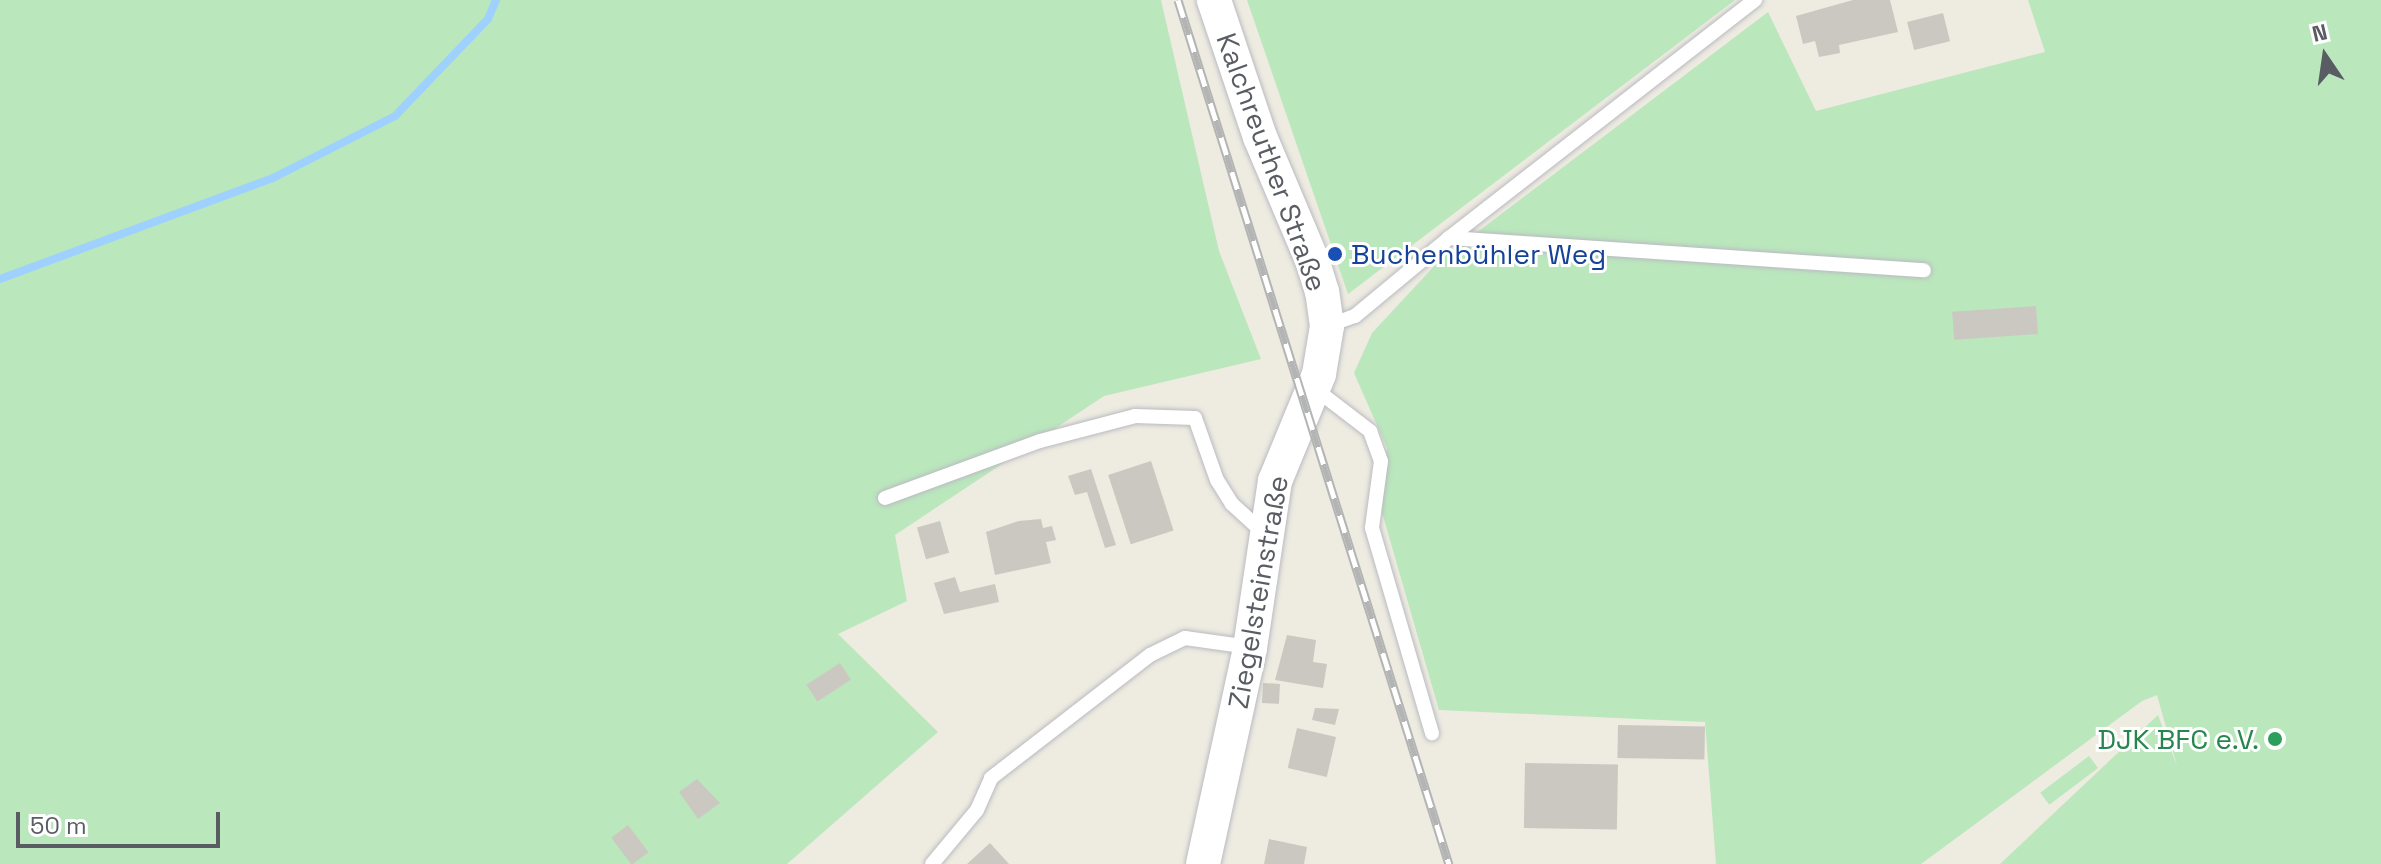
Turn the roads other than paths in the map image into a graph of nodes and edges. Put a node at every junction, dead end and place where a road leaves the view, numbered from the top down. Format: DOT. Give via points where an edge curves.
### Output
graph roads {
  1 [pos="1214,0"];
  2 [pos="1755,0"];
  3 [pos="1449,238"];
  4 [pos="1924,270"];
  5 [pos="1327,326"];
  6 [pos="1314,388"];
  7 [pos="885,498"];
  8 [pos="1265,534"];
  9 [pos="1250,648"];
  10 [pos="1432,733"];
  11 [pos="932,864"];
  12 [pos="1203,864"];
  1 -- 5 [label="street, Kalchreuther Straße" via="1256,126 1312,260"];
  2 -- 3 [label="lane"];
  3 -- 4 [label="lane"];
  3 -- 5 [label="lane" via="1355,316"];
  5 -- 6 [label="street, Ziegelsteinstraße"];
  6 -- 8 [label="street, Ziegelsteinstraße" via="1282,462"];
  6 -- 10 [label="lane" via="1370,431 1381,461 1372,528"];
  7 -- 8 [label="lane" via="1040,441 1135,416 1195,418 1217,480 1232,504"];
  8 -- 9 [label="street, Ziegelsteinstraße"];
  9 -- 11 [label="lane" via="1185,638 1150,655 991,778 977,810"];
  9 -- 12 [label="street, Ziegelsteinstraße"];
}
